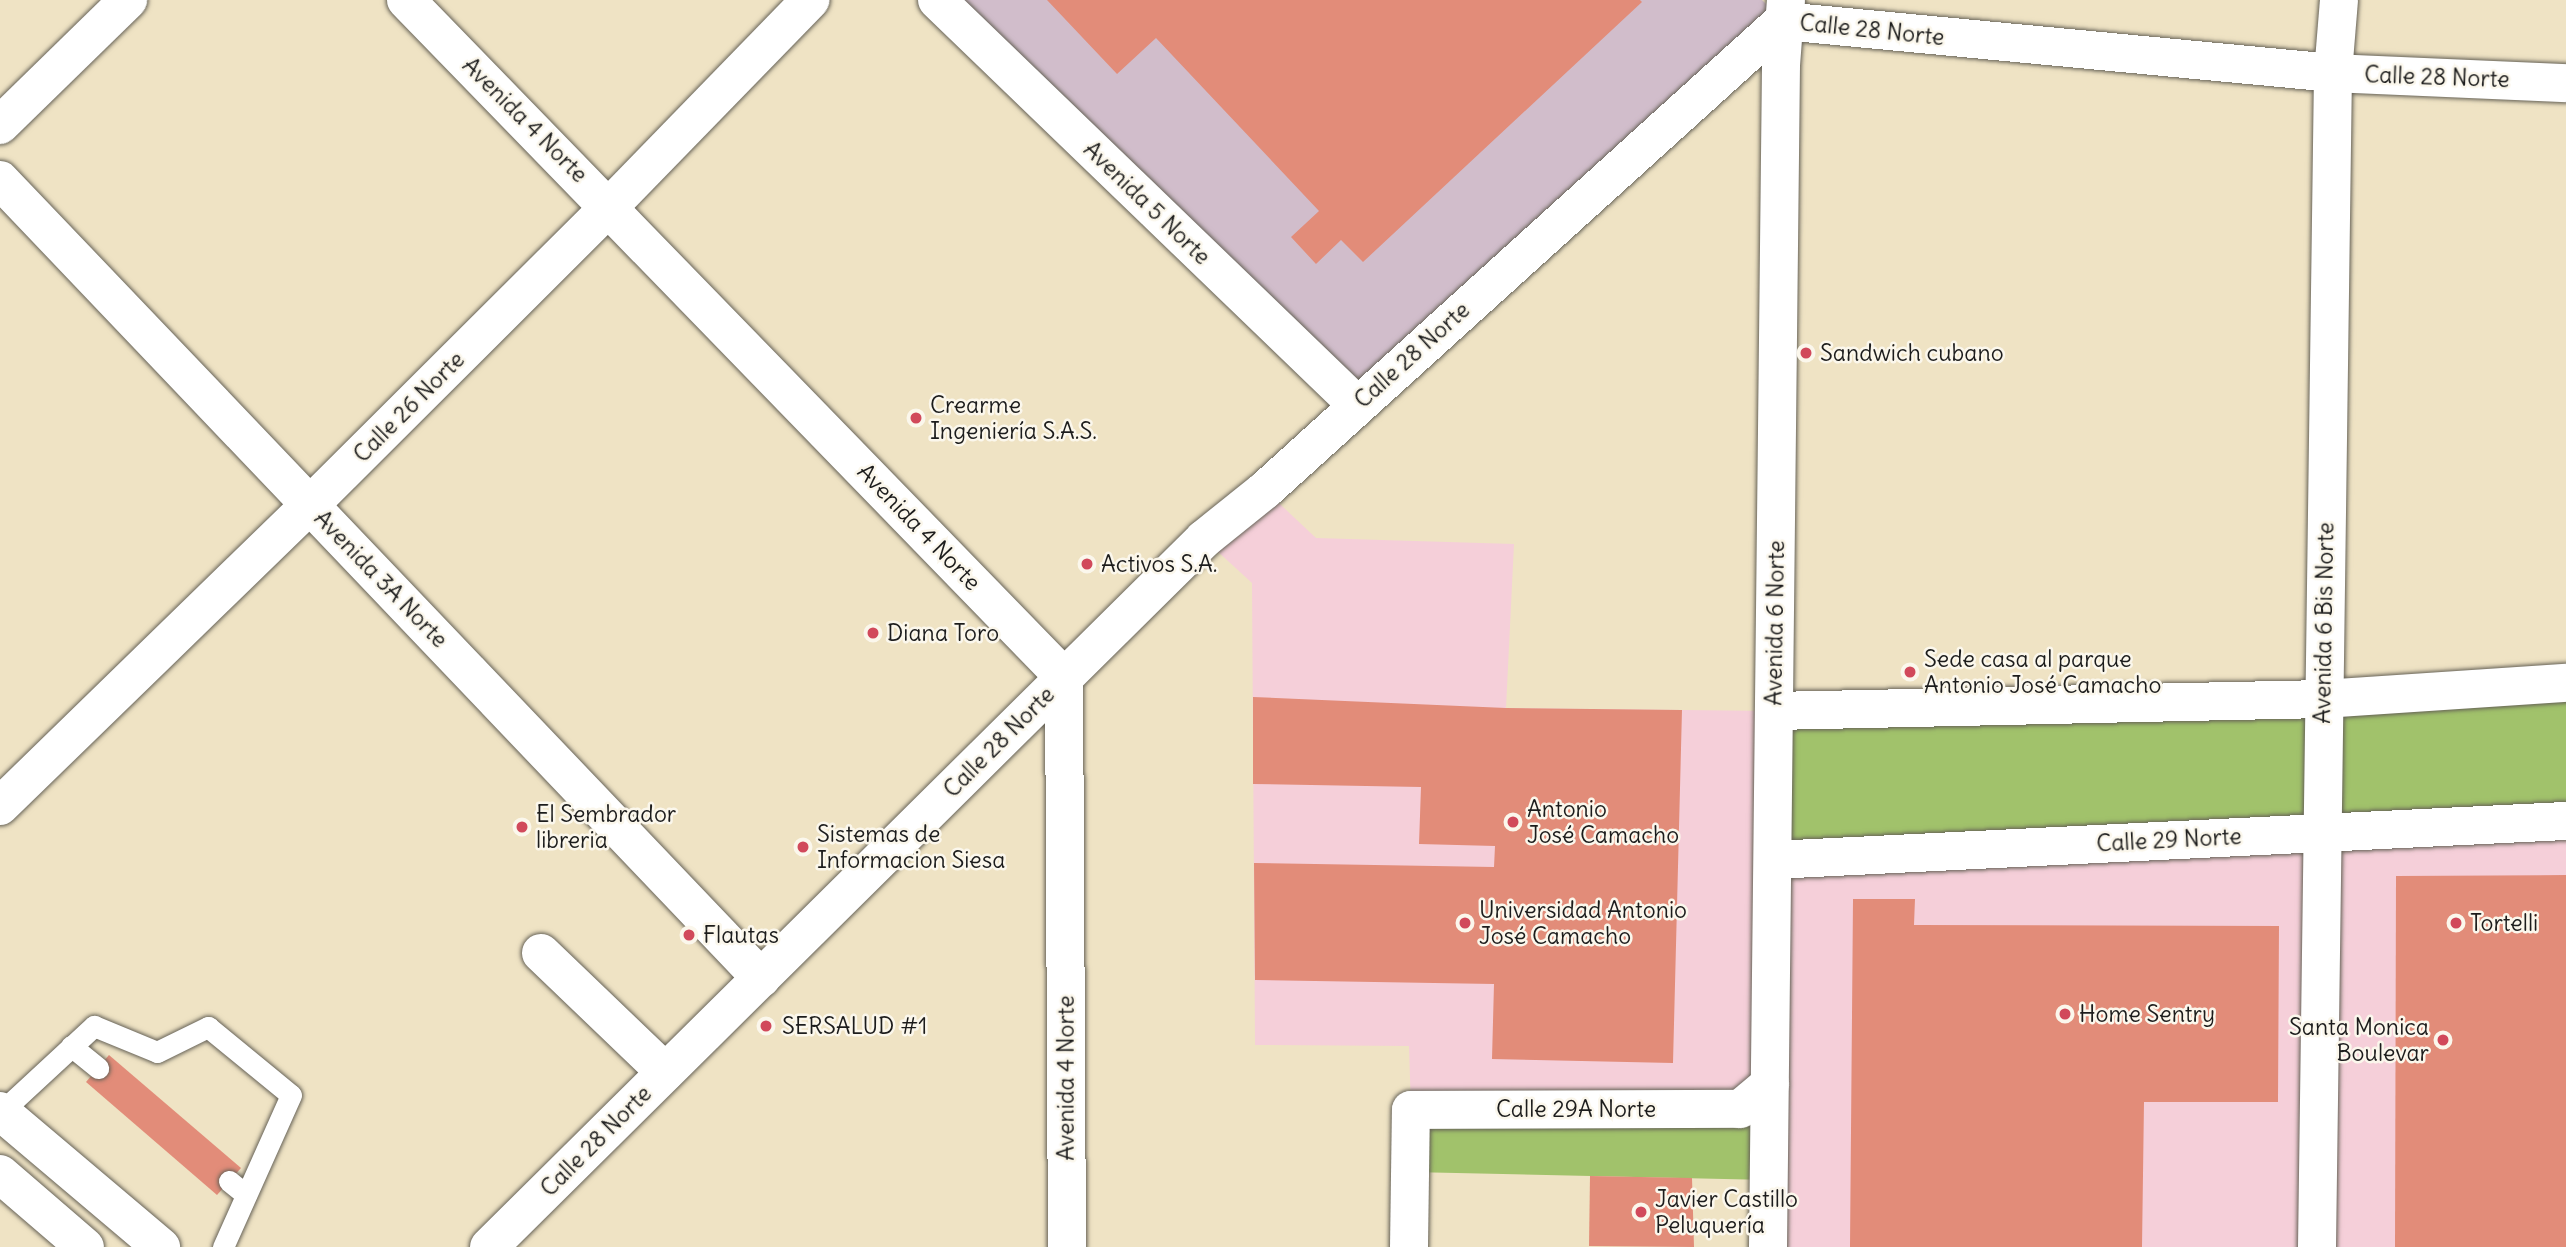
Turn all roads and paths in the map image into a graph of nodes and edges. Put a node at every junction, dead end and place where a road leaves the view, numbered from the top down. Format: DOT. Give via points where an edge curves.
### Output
graph roads {
  1 [pos="128,0"];
  2 [pos="406,0"];
  3 [pos="810,0"];
  4 [pos="937,0"];
  5 [pos="2339,0"];
  6 [pos="1777,7"];
  7 [pos="2333,73"];
  8 [pos="2566,83"];
  9 [pos="0,125"];
  10 [pos="0,180"];
  11 [pos="610,206"];
  12 [pos="1357,405"];
  13 [pos="310,505"];
  14 [pos="1064,677"];
  15 [pos="2566,683"];
  16 [pos="2323,699"];
  17 [pos="1774,711"];
  18 [pos="0,806"];
  19 [pos="2566,821"];
  20 [pos="2321,833"];
  21 [pos="1773,860"];
  22 [pos="541,953"];
  23 [pos="761,978"];
  24 [pos="71,1046"];
  25 [pos="98,1068"];
  26 [pos="665,1072"];
  27 [pos="1770,1084"];
  28 [pos="1740,1109"];
  29 [pos="0,1111"];
  30 [pos="1769,1142"];
  31 [pos="0,1174"];
  32 [pos="229,1181"];
  33 [pos="246,1195"];
  34 [pos="85,1247"];
  35 [pos="161,1247"];
  36 [pos="223,1247"];
  37 [pos="489,1247"];
  38 [pos="1067,1247"];
  39 [pos="1409,1247"];
  40 [pos="1768,1247"];
  41 [pos="2317,1247"];
  1 -- 9 [label="street"];
  2 -- 11 [label="street, Avenida 4 Norte"];
  3 -- 11 [label="street, Calle 26 Norte"];
  4 -- 12 [label="street, Avenida 5 Norte"];
  5 -- 7 [label="street, Avenida 6 Bis Norte"];
  6 -- 7 [label="street, Calle 28 Norte"];
  6 -- 12 [label="street, Calle 28 Norte"];
  6 -- 17 [label="street, Avenida 6 Norte"];
  7 -- 8 [label="street, Calle 28 Norte"];
  7 -- 16 [label="street, Avenida 6 Bis Norte"];
  10 -- 13 [label="street, Avenida 3A Norte"];
  11 -- 13 [label="street, Calle 26 Norte"];
  11 -- 14 [label="street, Avenida 4 Norte"];
  12 -- 14 [label="street, Calle 28 Norte" via="1204,539"];
  13 -- 18 [label="street, Calle 26 Norte"];
  13 -- 23 [label="street, Avenida 3A Norte"];
  14 -- 23 [label="street, Calle 28 Norte"];
  14 -- 38 [label="street, Avenida 4 Norte"];
  15 -- 16 [label="street"];
  16 -- 17 [label="street"];
  16 -- 20 [label="street, Avenida 6 Bis Norte"];
  17 -- 21 [label="street, Avenida 6 Norte"];
  19 -- 20 [label="street, Calle 29 Norte"];
  20 -- 21 [label="street, Calle 29 Norte"];
  20 -- 41 [label="street, Avenida 6 Bis Norte"];
  21 -- 27 [label="street, Avenida 6 Norte"];
  22 -- 26 [label="street"];
  23 -- 26 [label="street, Calle 28 Norte"];
  24 -- 25 [label="lane"];
  24 -- 29 [label="lane"];
  24 -- 33 [label="lane" via="94,1026 157,1052 208,1027 290,1095"];
  26 -- 37 [label="street, Calle 28 Norte"];
  27 -- 28 [label="street"];
  27 -- 30 [label="street, Avenida 6 Norte"];
  28 -- 30 [label="street"];
  28 -- 39 [label="street, Calle 29A Norte" via="1411,1111"];
  29 -- 35 [label="street"];
  30 -- 40 [label="street, Avenida 6 Norte"];
  31 -- 34 [label="street"];
  32 -- 33 [label="lane"];
  33 -- 36 [label="lane"];
}
